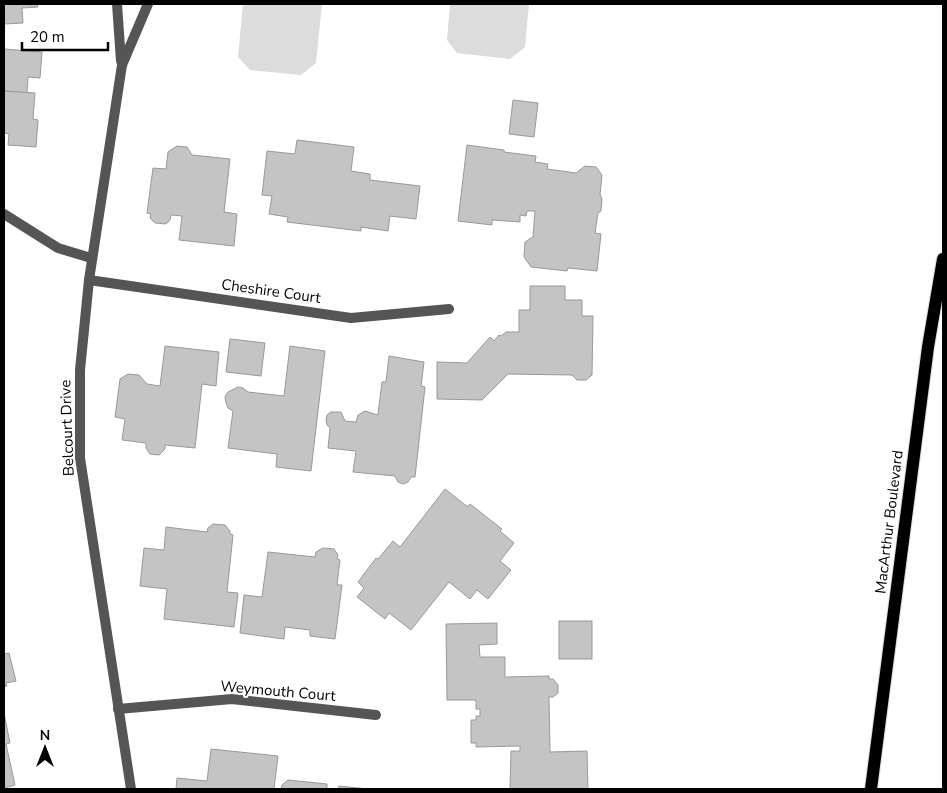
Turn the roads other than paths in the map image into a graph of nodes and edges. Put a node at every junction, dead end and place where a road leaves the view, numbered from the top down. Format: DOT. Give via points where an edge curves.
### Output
graph roads {
  1 [pos="118,4"];
  2 [pos="148,4"];
  3 [pos="122,65"];
  4 [pos="4,214"];
  5 [pos="91,258"];
  6 [pos="943,259"];
  7 [pos="89,280"];
  8 [pos="449,309"];
  9 [pos="118,708"];
  10 [pos="376,715"];
  11 [pos="131,789"];
  12 [pos="871,789"];
  1 -- 3 [label="street, Belcourt Drive"];
  2 -- 3 [label="street, Belcourt Drive"];
  3 -- 5 [label="street, Belcourt Drive"];
  4 -- 5 [label="street" via="58,248"];
  5 -- 7 [label="street, Belcourt Drive"];
  6 -- 12 [label="main road, MacArthur Boulevard" via="928,347"];
  7 -- 8 [label="street, Cheshire Court" via="351,318"];
  7 -- 9 [label="street, Belcourt Drive" via="80,370 80,458"];
  9 -- 10 [label="street, Weymouth Court" via="232,699"];
  9 -- 11 [label="street, Belcourt Drive"];
}
